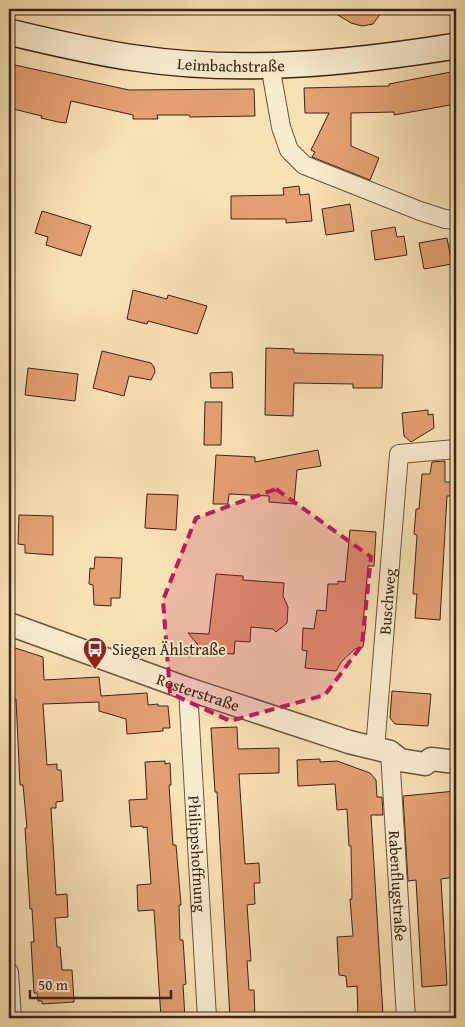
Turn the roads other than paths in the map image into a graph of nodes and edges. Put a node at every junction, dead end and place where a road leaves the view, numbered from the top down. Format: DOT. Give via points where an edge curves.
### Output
graph roads {
  1 [pos="9,32"];
  2 [pos="456,46"];
  3 [pos="270,65"];
  4 [pos="456,220"];
  5 [pos="456,449"];
  6 [pos="9,624"];
  7 [pos="188,689"];
  8 [pos="383,751"];
  9 [pos="456,762"];
  10 [pos="9,972"];
  11 [pos="12,1018"];
  12 [pos="207,1018"];
  13 [pos="406,1018"];
  1 -- 3 [label="main road, Leimbachstraße" via="137,59"];
  2 -- 3 [label="main road, Leimbachstraße" via="396,56"];
  3 -- 4 [label="street" via="280,127 289,150 304,164 420,210"];
  5 -- 8 [label="street, Buschweg" via="400,454"];
  6 -- 7 [label="street, Rosterstraße"];
  7 -- 8 [label="street, Rosterstraße"];
  7 -- 12 [label="street, Philippshoffnung"];
  8 -- 9 [label="street, Rosterstraße" via="412,763 425,764 431,759"];
  8 -- 13 [label="street, Rabenflugstraße"];
  10 -- 11 [label="street"];
}
